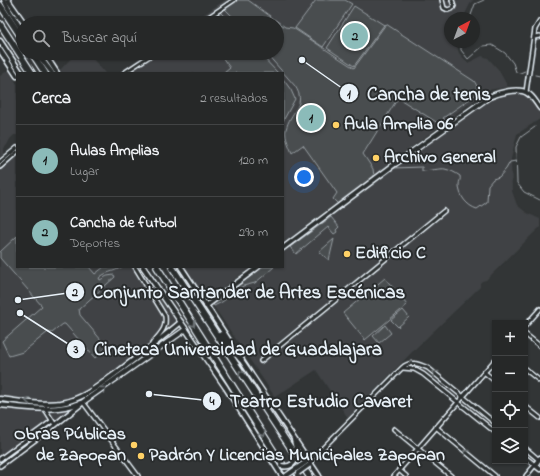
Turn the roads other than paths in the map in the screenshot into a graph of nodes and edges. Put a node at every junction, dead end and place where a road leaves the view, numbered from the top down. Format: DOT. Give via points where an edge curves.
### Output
graph roads {
  1 [pos="4,0"];
  2 [pos="8,0"];
  3 [pos="234,0"];
  4 [pos="442,0"];
  5 [pos="452,0"];
  6 [pos="0,5"];
  7 [pos="19,16"];
  8 [pos="210,16"];
  9 [pos="16,21"];
  10 [pos="540,21"];
  11 [pos="0,24"];
  12 [pos="16,29"];
  13 [pos="540,36"];
  14 [pos="534,37"];
  15 [pos="0,41"];
  16 [pos="16,48"];
  17 [pos="0,50"];
  18 [pos="24,60"];
  19 [pos="37,60"];
  20 [pos="42,60"];
  21 [pos="49,60"];
  22 [pos="144,60"];
  23 [pos="20,72"];
  24 [pos="31,72"];
  25 [pos="44,72"];
  26 [pos="51,72"];
  27 [pos="57,72"];
  28 [pos="126,72"];
  29 [pos="16,74"];
  30 [pos="526,92"];
  31 [pos="540,108"];
  32 [pos="16,149"];
  33 [pos="16,153"];
  34 [pos="0,162"];
  35 [pos="0,167"];
  36 [pos="444,211"];
  37 [pos="284,247"];
  38 [pos="136,268"];
  39 [pos="144,268"];
  40 [pos="158,268"];
  41 [pos="173,268"];
  42 [pos="173,268"];
  43 [pos="182,268"];
  44 [pos="257,268"];
  45 [pos="206,306"];
  46 [pos="540,309"];
  47 [pos="181,322"];
  48 [pos="528,323"];
  49 [pos="186,329"];
  50 [pos="528,336"];
  51 [pos="540,346"];
  52 [pos="150,348"];
  53 [pos="241,359"];
  54 [pos="261,361"];
  55 [pos="492,363"];
  56 [pos="402,368"];
  57 [pos="528,371"];
  58 [pos="484,372"];
  59 [pos="492,379"];
  60 [pos="540,381"];
  61 [pos="463,396"];
  62 [pos="0,399"];
  63 [pos="83,402"];
  64 [pos="459,402"];
  65 [pos="46,403"];
  66 [pos="0,405"];
  67 [pos="528,408"];
  68 [pos="45,409"];
  69 [pos="540,418"];
  70 [pos="492,420"];
  71 [pos="52,421"];
  72 [pos="55,425"];
  73 [pos="436,427"];
  74 [pos="394,429"];
  75 [pos="492,430"];
  76 [pos="294,438"];
  77 [pos="418,448"];
  78 [pos="528,450"];
  79 [pos="269,456"];
  80 [pos="0,459"];
  81 [pos="528,459"];
  82 [pos="540,459"];
  83 [pos="309,462"];
  84 [pos="535,465"];
  85 [pos="0,466"];
  86 [pos="540,469"];
  87 [pos="399,470"];
  88 [pos="138,476"];
  89 [pos="282,476"];
  90 [pos="286,476"];
  91 [pos="291,476"];
  92 [pos="294,476"];
  93 [pos="309,476"];
  94 [pos="318,476"];
  95 [pos="394,476"];
  96 [pos="406,476"];
  97 [pos="451,476"];
  98 [pos="495,476"];
  99 [pos="526,476"];
  1 -- 9 [label="main road"];
  2 -- 7 [label="main road"];
  3 -- 8 [label="street"];
  4 -- 5 [label="street" via="444,8 448,10 454,6"];
  6 -- 12 [label="highway"];
  10 -- 14 [label="street"];
  11 -- 16 [label="highway"];
  13 -- 14 [label="street"];
  14 -- 30 [label="street"];
  15 -- 23 [label="main road"];
  17 -- 29 [label="main road"];
  18 -- 24 [label="highway"];
  19 -- 25 [label="highway"];
  20 -- 26 [label="main road"];
  21 -- 27 [label="main road"];
  22 -- 28 [label="street"];
  30 -- 31 [label="main road"];
  30 -- 37 [label="main road" via="502,93 483,100"];
  32 -- 34 [label="street"];
  33 -- 35 [label="street"];
  36 -- 54 [label="street"];
  38 -- 52 [label="street" via="166,320 163,332"];
  39 -- 47 [label="main road"];
  40 -- 91 [label="highway, one-way"];
  41 -- 53 [label="highway" via="227,344"];
  93 -- 42 [label="highway, one-way"];
  43 -- 45 [label="main road"];
  44 -- 45 [label="main road"];
  45 -- 53 [label="main road"];
  46 -- 48 [label="street"];
  47 -- 49 [label="main road"];
  47 -- 52 [label="main road"];
  63 -- 49 [label="main road, one-way"];
  49 -- 79 [label="main road"];
  50 -- 51 [label="street"];
  52 -- 65 [label="main road" via="84,395 65,402"];
  53 -- 76 [label="main road"];
  55 -- 58 [label="street"];
  61 -- 56 [label="street, one-way" via="428,368 409,363"];
  56 -- 64 [label="street" via="414,369 423,374"];
  56 -- 83 [label="street"];
  57 -- 60 [label="street"];
  58 -- 59 [label="street"];
  58 -- 61 [label="street"];
  61 -- 64 [label="street"];
  61 -- 70 [label="street"];
  65 -- 62 [label="main road, one-way"];
  63 -- 68 [label="main road" via="66,408"];
  63 -- 72 [label="main road"];
  63 -- 88 [label="street"];
  64 -- 73 [label="street"];
  64 -- 75 [label="street"];
  65 -- 68 [label="street"];
  66 -- 68 [label="main road"];
  67 -- 69 [label="street"];
  68 -- 71 [label="street"];
  71 -- 72 [label="street"];
  71 -- 80 [label="street"];
  72 -- 85 [label="street"];
  73 -- 77 [label="street"];
  98 -- 73 [label="street, one-way"];
  74 -- 77 [label="street"];
  76 -- 79 [label="main road, bridge" via="297,453 296,461 292,465 281,466"];
  76 -- 83 [label="main road"];
  77 -- 87 [label="street"];
  77 -- 97 [label="street"];
  78 -- 82 [label="street"];
  79 -- 89 [label="main road"];
  81 -- 84 [label="street"];
  82 -- 84 [label="main road"];
  83 -- 90 [label="main road, bridge"];
  83 -- 92 [label="main road, bridge"];
  83 -- 94 [label="main road"];
  84 -- 86 [label="main road"];
  84 -- 99 [label="street"];
  87 -- 95 [label="street"];
  87 -- 96 [label="street"];
}
